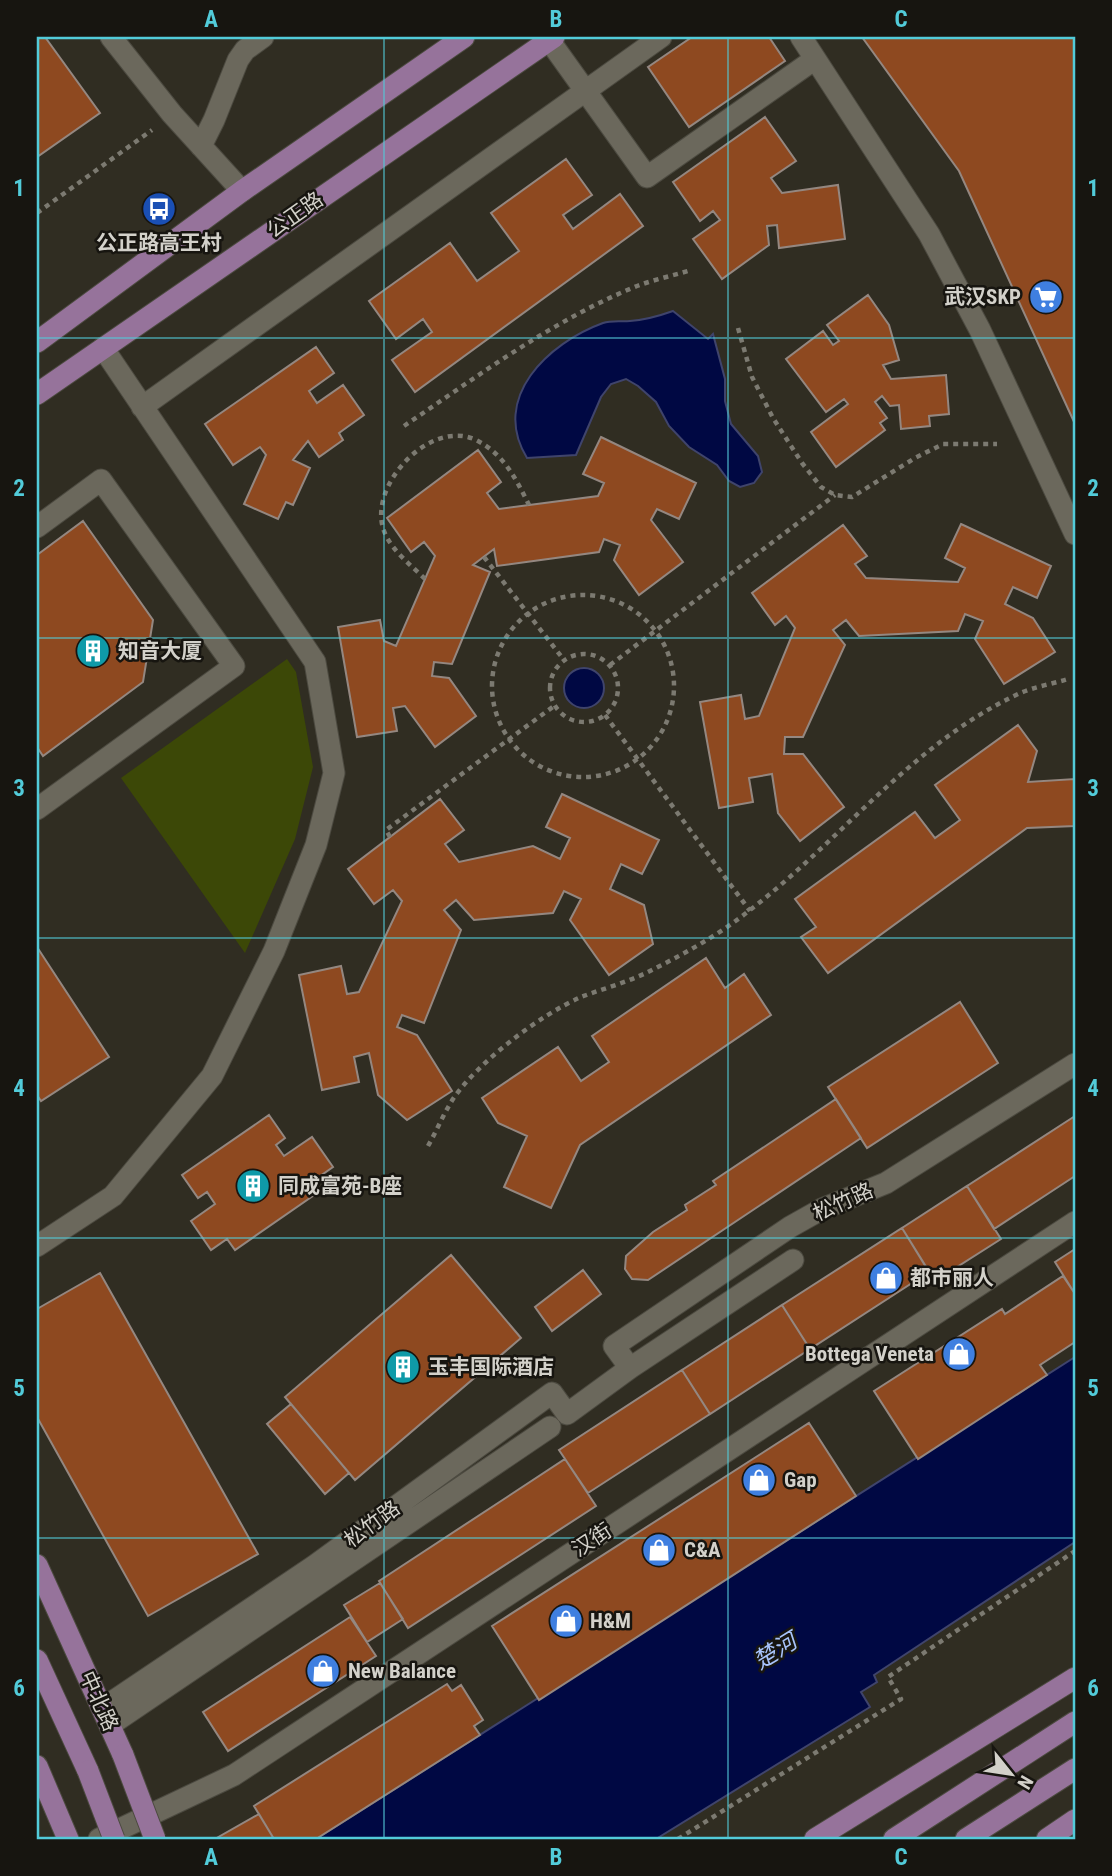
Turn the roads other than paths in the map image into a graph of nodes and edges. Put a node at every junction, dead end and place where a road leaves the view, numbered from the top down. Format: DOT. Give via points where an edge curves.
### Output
graph roads {
  1 [pos="111,37"];
  2 [pos="263,37"];
  3 [pos="464,37"];
  4 [pos="662,37"];
  5 [pos="801,37"];
  6 [pos="551,38"];
  7 [pos="815,59"];
  8 [pos="586,91"];
  9 [pos="201,146"];
  10 [pos="242,191"];
  11 [pos="37,342"];
  12 [pos="103,348"];
  13 [pos="37,394"];
  14 [pos="142,407"];
  15 [pos="37,527"];
  16 [pos="1075,534"];
  17 [pos="37,809"];
  18 [pos="1075,1064"];
  19 [pos="1075,1222"];
  20 [pos="37,1246"];
  21 [pos="793,1260"];
  22 [pos="630,1368"];
  23 [pos="550,1427"];
  24 [pos="37,1565"];
  25 [pos="37,1660"];
  26 [pos="1075,1678"];
  27 [pos="106,1716"];
  28 [pos="1075,1723"];
  29 [pos="37,1766"];
  30 [pos="1075,1769"];
  31 [pos="1075,1820"];
  32 [pos="68,1839"];
  33 [pos="99,1839"];
  34 [pos="114,1839"];
  35 [pos="155,1839"];
  36 [pos="815,1839"];
  37 [pos="894,1839"];
  38 [pos="966,1839"];
  39 [pos="1047,1839"];
  1 -- 9 [label="street"];
  2 -- 9 [label="street" via="238,60"];
  3 -- 10 [label="main road"];
  4 -- 8 [label="street"];
  5 -- 7 [label="street"];
  6 -- 8 [label="street"];
  6 -- 12 [label="main road, 公正路"];
  7 -- 8 [label="street" via="648,177"];
  7 -- 16 [label="street" via="929,234 980,330"];
  8 -- 14 [label="street"];
  9 -- 10 [label="street"];
  10 -- 11 [label="main road"];
  12 -- 13 [label="main road, 公正路"];
  12 -- 14 [label="street"];
  14 -- 20 [label="street" via="315,662 334,773 316,845 274,951 212,1076 113,1196"];
  15 -- 17 [label="street" via="101,481 234,666"];
  18 -- 22 [label="street, 松竹路" via="886,1183 790,1227 614,1346"];
  19 -- 33 [label="street, 汉街" via="234,1775"];
  21 -- 22 [label="street"];
  22 -- 27 [label="street, 松竹路" via="567,1414 552,1393"];
  23 -- 27 [label="street"];
  24 -- 27 [label="main road, 中北路"];
  25 -- 34 [label="main road, 中北路, bridge"];
  26 -- 36 [label="main road"];
  27 -- 35 [label="main road, 中北路, bridge"];
  28 -- 37 [label="main road"];
  29 -- 32 [label="main road"];
  30 -- 38 [label="main road"];
  31 -- 39 [label="main road"];
}
